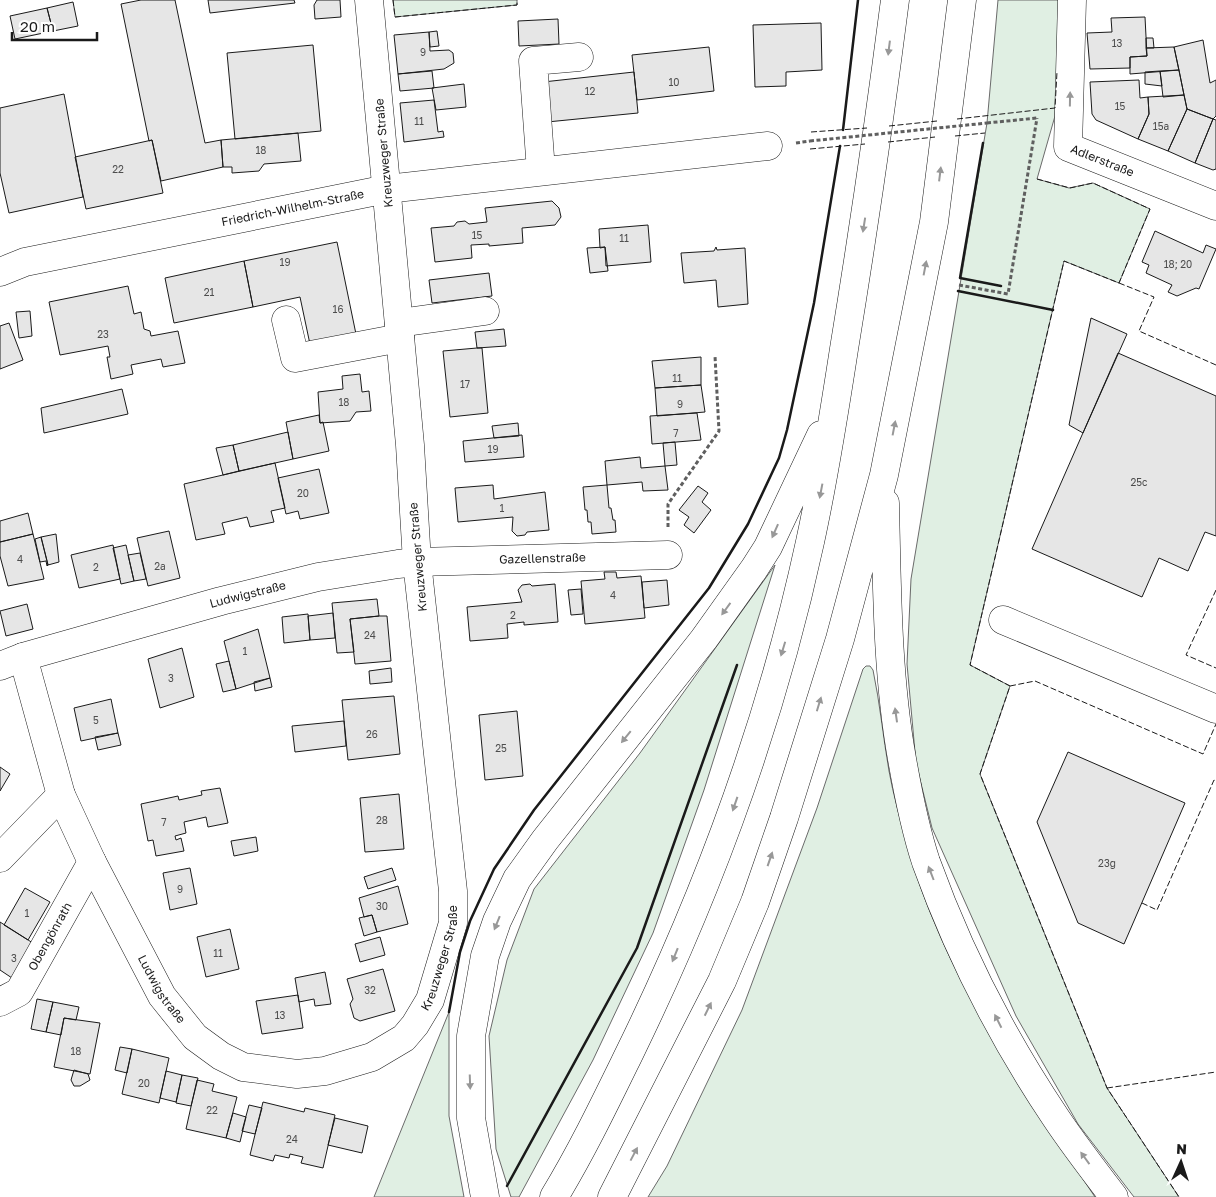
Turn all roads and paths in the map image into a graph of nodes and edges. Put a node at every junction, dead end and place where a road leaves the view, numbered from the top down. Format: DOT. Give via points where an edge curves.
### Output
graph roads {
  1 [pos="369,0"];
  2 [pos="895,0"];
  3 [pos="962,0"];
  4 [pos="1072,0"];
  5 [pos="579,57"];
  6 [pos="1070,115"];
  7 [pos="1037,118"];
  8 [pos="810,141"];
  9 [pos="768,146"];
  10 [pos="542,171"];
  11 [pos="387,189"];
  12 [pos="1216,206"];
  13 [pos="0,272"];
  14 [pos="959,285"];
  15 [pos="484,311"];
  16 [pos="286,320"];
  17 [pos="399,330"];
  18 [pos="715,356"];
  19 [pos="834,409"];
  20 [pos="884,476"];
  21 [pos="668,555"];
  22 [pos="417,562"];
  23 [pos="1003,620"];
  24 [pos="11,662"];
  25 [pos="1216,709"];
  26 [pos="61,795"];
  27 [pos="0,858"];
  28 [pos="92,862"];
  29 [pos="0,1002"];
  30 [pos="346,1065"];
  31 [pos="484,1197"];
  32 [pos="554,1197"];
  33 [pos="612,1197"];
  34 [pos="1114,1197"];
  1 -- 11 [label="main road, Kreuzweger Straße"];
  2 -- 19 [label="main road, one-way" via="872,177"];
  20 -- 3 [label="main road, one-way" via="934,222"];
  6 -- 4 [label="main road, Adlerstraße, one-way"];
  5 -- 10 [label="main road" via="533,61"];
  6 -- 7 [label="path"];
  6 -- 12 [label="main road, Adlerstraße" via="1068,147"];
  7 -- 8 [label="path, bridge"];
  7 -- 14 [label="path" via="1008,294"];
  9 -- 10 [label="main road, Friedrich-Wilhelm-Straße"];
  10 -- 11 [label="main road, Friedrich-Wilhelm-Straße"];
  11 -- 13 [label="main road, Friedrich-Wilhelm-Straße" via="25,262"];
  11 -- 17 [label="main road, Kreuzweger Straße"];
  15 -- 17 [label="main road"];
  16 -- 17 [label="main road" via="295,358"];
  17 -- 22 [label="main road, Kreuzweger Straße"];
  18 -- 21 [label="path" via="719,431 668,504"];
  19 -- 31 [label="main road, one-way" via="768,547 754,569 704,640 569,809 518,879 498,921 485,956 474,1007 469,1078 475,1152"];
  19 -- 32 [label="main road, one-way" via="821,490 792,620 725,833 663,985"];
  33 -- 20 [label="main road, one-way" via="713,998 755,902 840,638"];
  34 -- 20 [label="main road, one-way" via="1056,1118 1001,1027 955,935 926,860 910,801 894,704"];
  21 -- 22 [label="main road, Gazellenstraße"];
  22 -- 24 [label="main road, Ludwigstraße" via="318,577 221,601"];
  22 -- 30 [label="main road, Kreuzweger Straße" via="453,891 453,923 430,1000 415,1025 404,1038 372,1057"];
  23 -- 25 [label="main road"];
  24 -- 26 [label="main road, Ludwigstraße"];
  26 -- 27 [label="main road"];
  26 -- 28 [label="main road, Ludwigstraße"];
  28 -- 29 [label="main road, Obengönrath" via="19,992"];
  28 -- 30 [label="main road, Ludwigstraße" via="162,996 195,1036 221,1056 243,1067 297,1074"];
}
